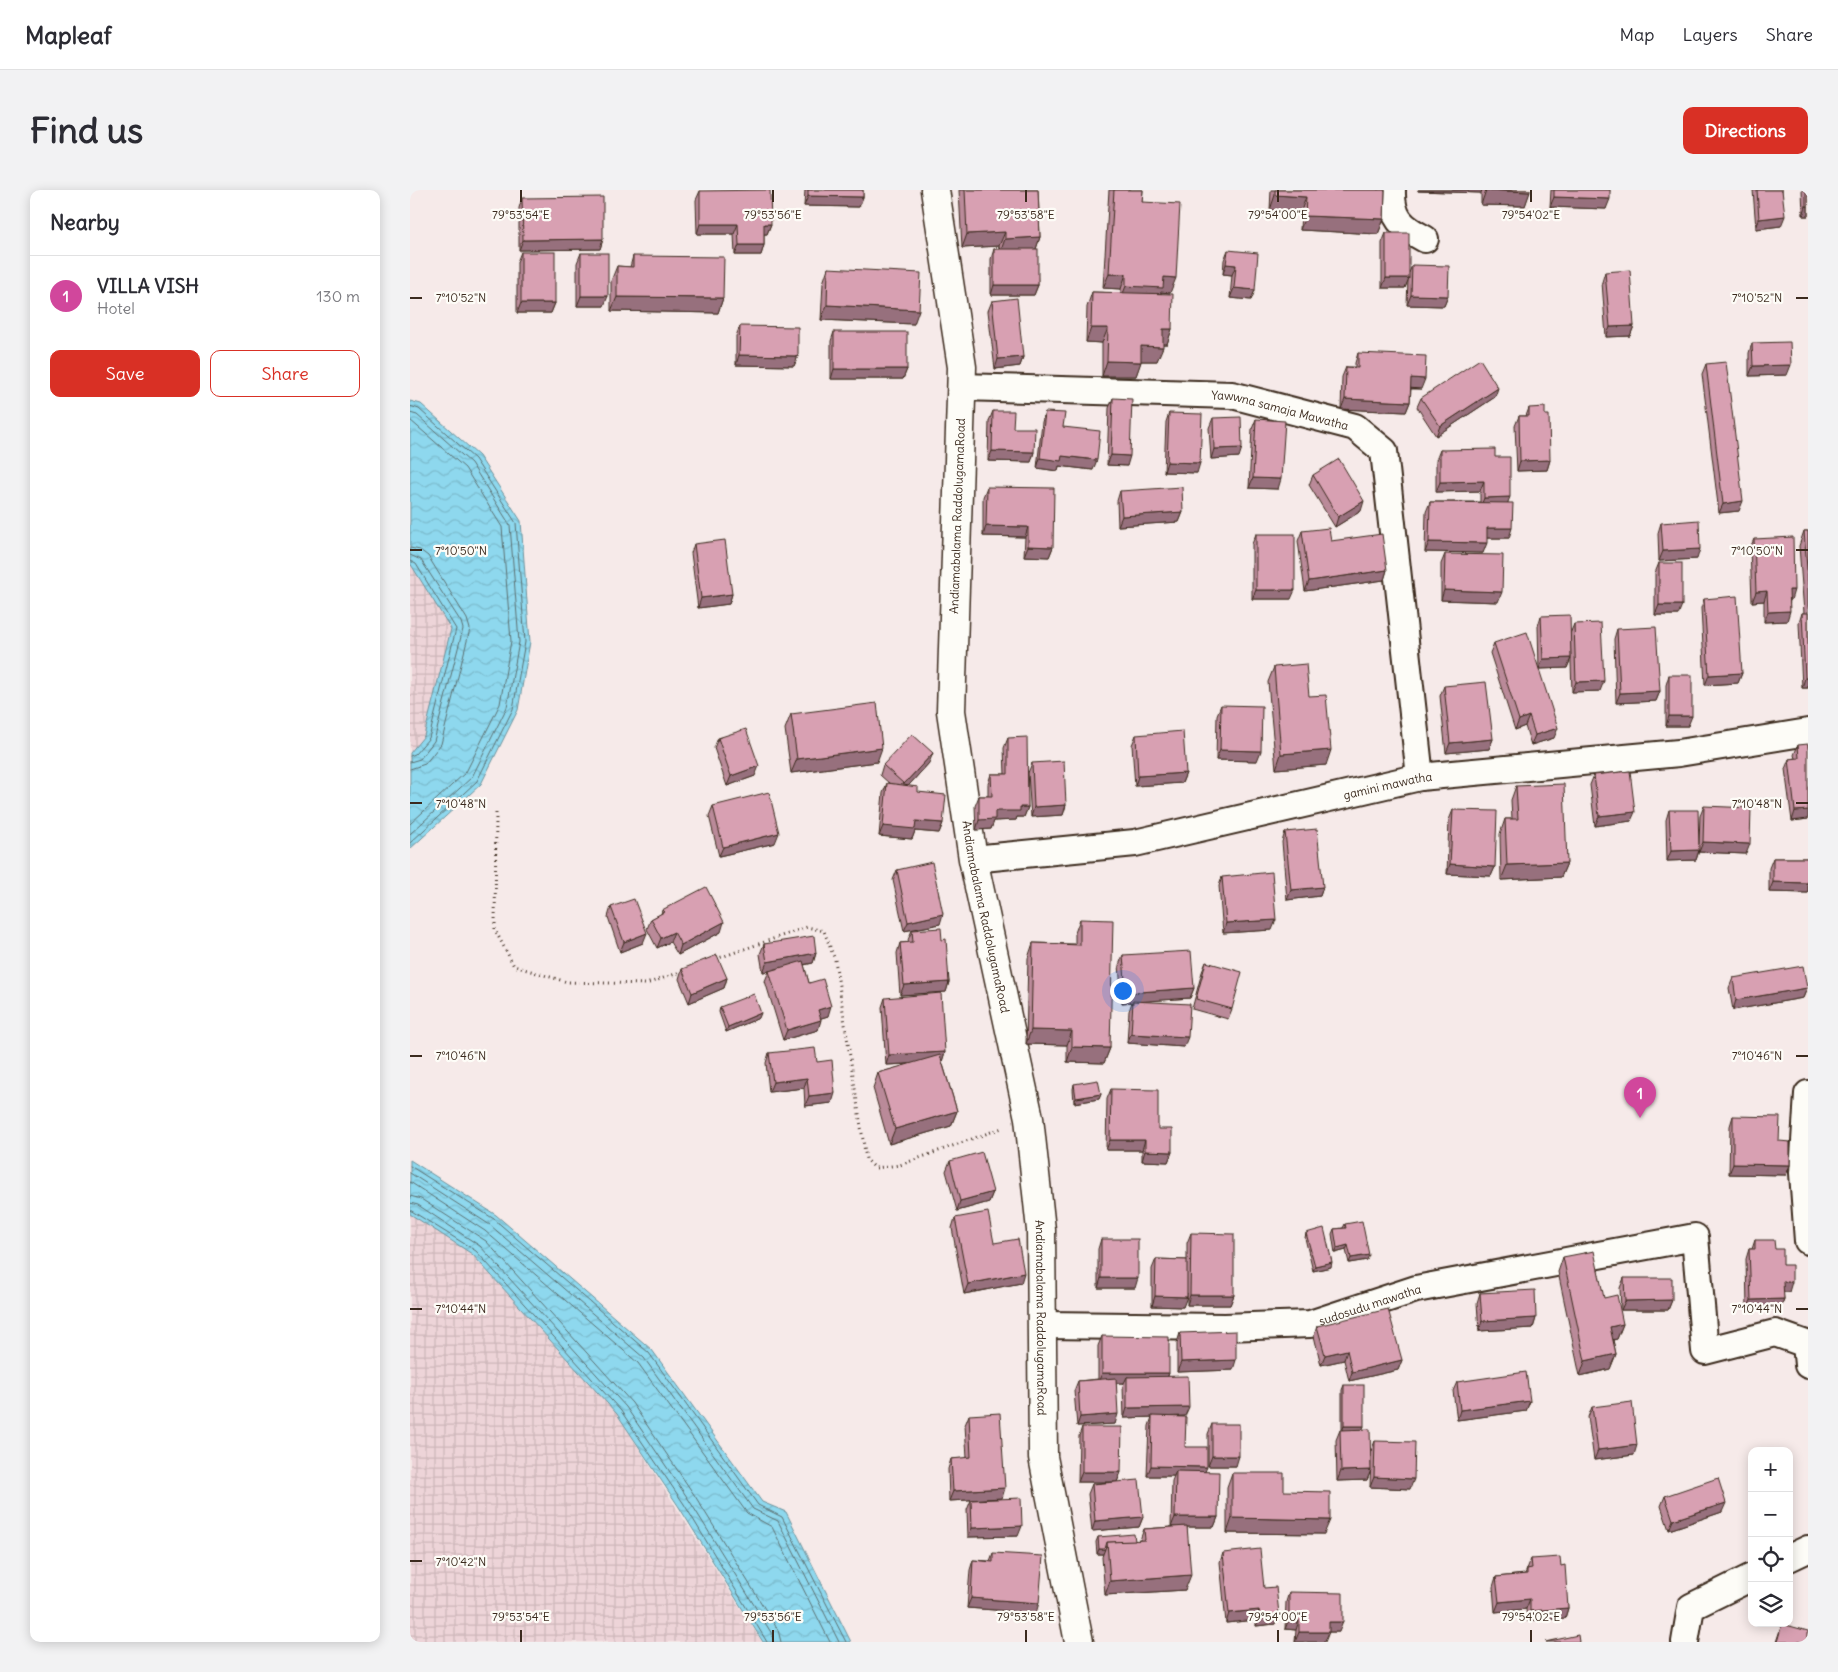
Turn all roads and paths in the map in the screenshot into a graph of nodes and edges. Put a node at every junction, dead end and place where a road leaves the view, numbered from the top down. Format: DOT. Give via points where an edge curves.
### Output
graph roads {
  1 [pos="935,190"];
  2 [pos="1392,190"];
  3 [pos="1425,239"];
  4 [pos="961,386"];
  5 [pos="1808,732"];
  6 [pos="1420,777"];
  7 [pos="496,813"];
  8 [pos="973,859"];
  9 [pos="709,962"];
  10 [pos="691,968"];
  11 [pos="1808,1094"];
  12 [pos="1029,1118"];
  13 [pos="1808,1241"];
  14 [pos="1042,1324"];
  15 [pos="1807,1347"];
  16 [pos="1808,1549"];
  17 [pos="1793,1556"];
  18 [pos="1748,1579"];
  19 [pos="1079,1642"];
  20 [pos="1685,1642"];
  1 -- 4 [label="street, Andiamabalama RaddolugamaRoad" via="962,367"];
  2 -- 3 [label="street" via="1392,204 1404,228"];
  4 -- 6 [label="street, Yawwna samaja Mawatha" via="1232,395 1355,428 1384,451"];
  4 -- 8 [label="street, Andiamabalama RaddolugamaRoad" via="951,711"];
  5 -- 6 [label="street, gamini mawatha" via="1679,753"];
  6 -- 8 [label="street, gamini mawatha" via="1135,843"];
  7 -- 10 [label="path" via="495,930 514,966 567,982 646,984"];
  8 -- 12 [label="street, Andiamabalama RaddolugamaRoad"];
  9 -- 12 [label="path" via="807,927 824,931 835,960 866,1159 875,1168 900,1165"];
  11 -- 13 [label="street" via="1803,1173"];
  12 -- 14 [label="street, Andiamabalama RaddolugamaRoad" via="1041,1230"];
  14 -- 15 [label="street, sudosudu mawatha" via="1225,1327 1310,1324 1416,1289 1695,1237 1704,1351 1775,1333"];
  14 -- 19 [label="street, Andiamabalama RaddolugamaRoad" via="1042,1457"];
  16 -- 17 [label="street"];
  18 -- 20 [label="street" via="1691,1607"];
}
